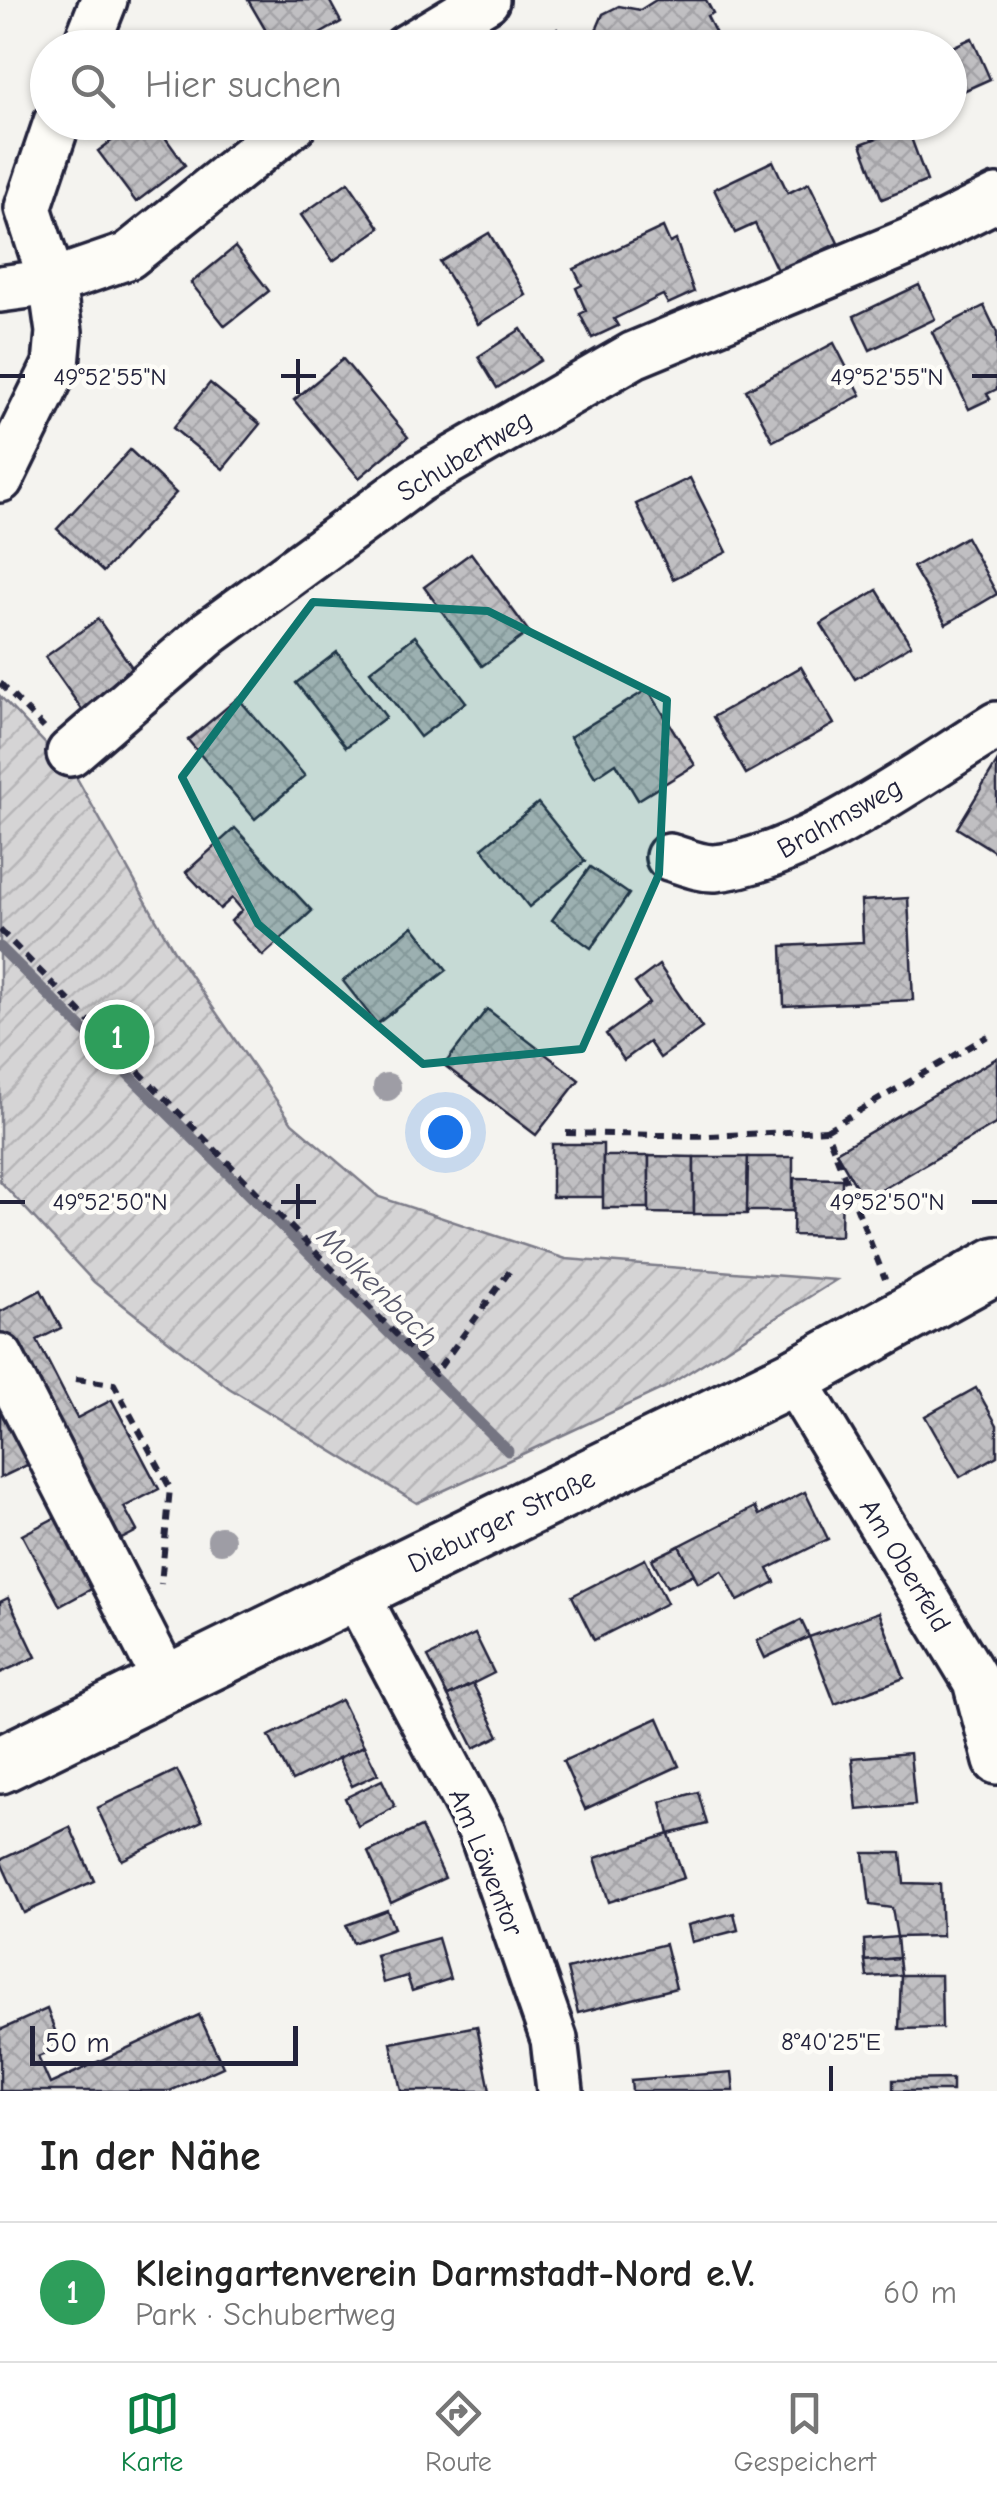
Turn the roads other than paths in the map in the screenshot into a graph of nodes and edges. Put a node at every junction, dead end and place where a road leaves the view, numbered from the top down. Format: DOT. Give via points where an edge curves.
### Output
graph roads {
  1 [pos="104,0"];
  2 [pos="486,0"];
  3 [pos="92,30"];
  4 [pos="436,30"];
  5 [pos="51,140"];
  6 [pos="273,140"];
  7 [pos="997,198"];
  8 [pos="52,282"];
  9 [pos="0,289"];
  10 [pos="0,479"];
  11 [pos="997,725"];
  12 [pos="70,753"];
  13 [pos="670,857"];
  14 [pos="997,1265"];
  15 [pos="0,1357"];
  16 [pos="793,1378"];
  17 [pos="355,1592"];
  18 [pos="160,1669"];
  19 [pos="997,1762"];
  20 [pos="0,1765"];
  21 [pos="560,2091"];
  1 -- 3 [label="street"];
  2 -- 4 [label="street"];
  5 -- 8 [label="street" via="28,208"];
  6 -- 8 [label="street" via="128,256"];
  7 -- 12 [label="street, Schubertweg" via="634,356 416,480 210,632"];
  8 -- 9 [label="street"];
  8 -- 10 [label="street" via="56,365"];
  11 -- 13 [label="street, Brahmsweg" via="770,856 711,868"];
  14 -- 16 [label="main road, Dieburger Straße"];
  15 -- 18 [label="street"];
  16 -- 17 [label="main road, Dieburger Straße"];
  16 -- 19 [label="street, Am Oberfeld" via="976,1681"];
  17 -- 18 [label="main road, Dieburger Straße"];
  17 -- 21 [label="street, Am Löwentor" via="482,1832 554,2040"];
  18 -- 20 [label="main road, Dieburger Straße"];
}
